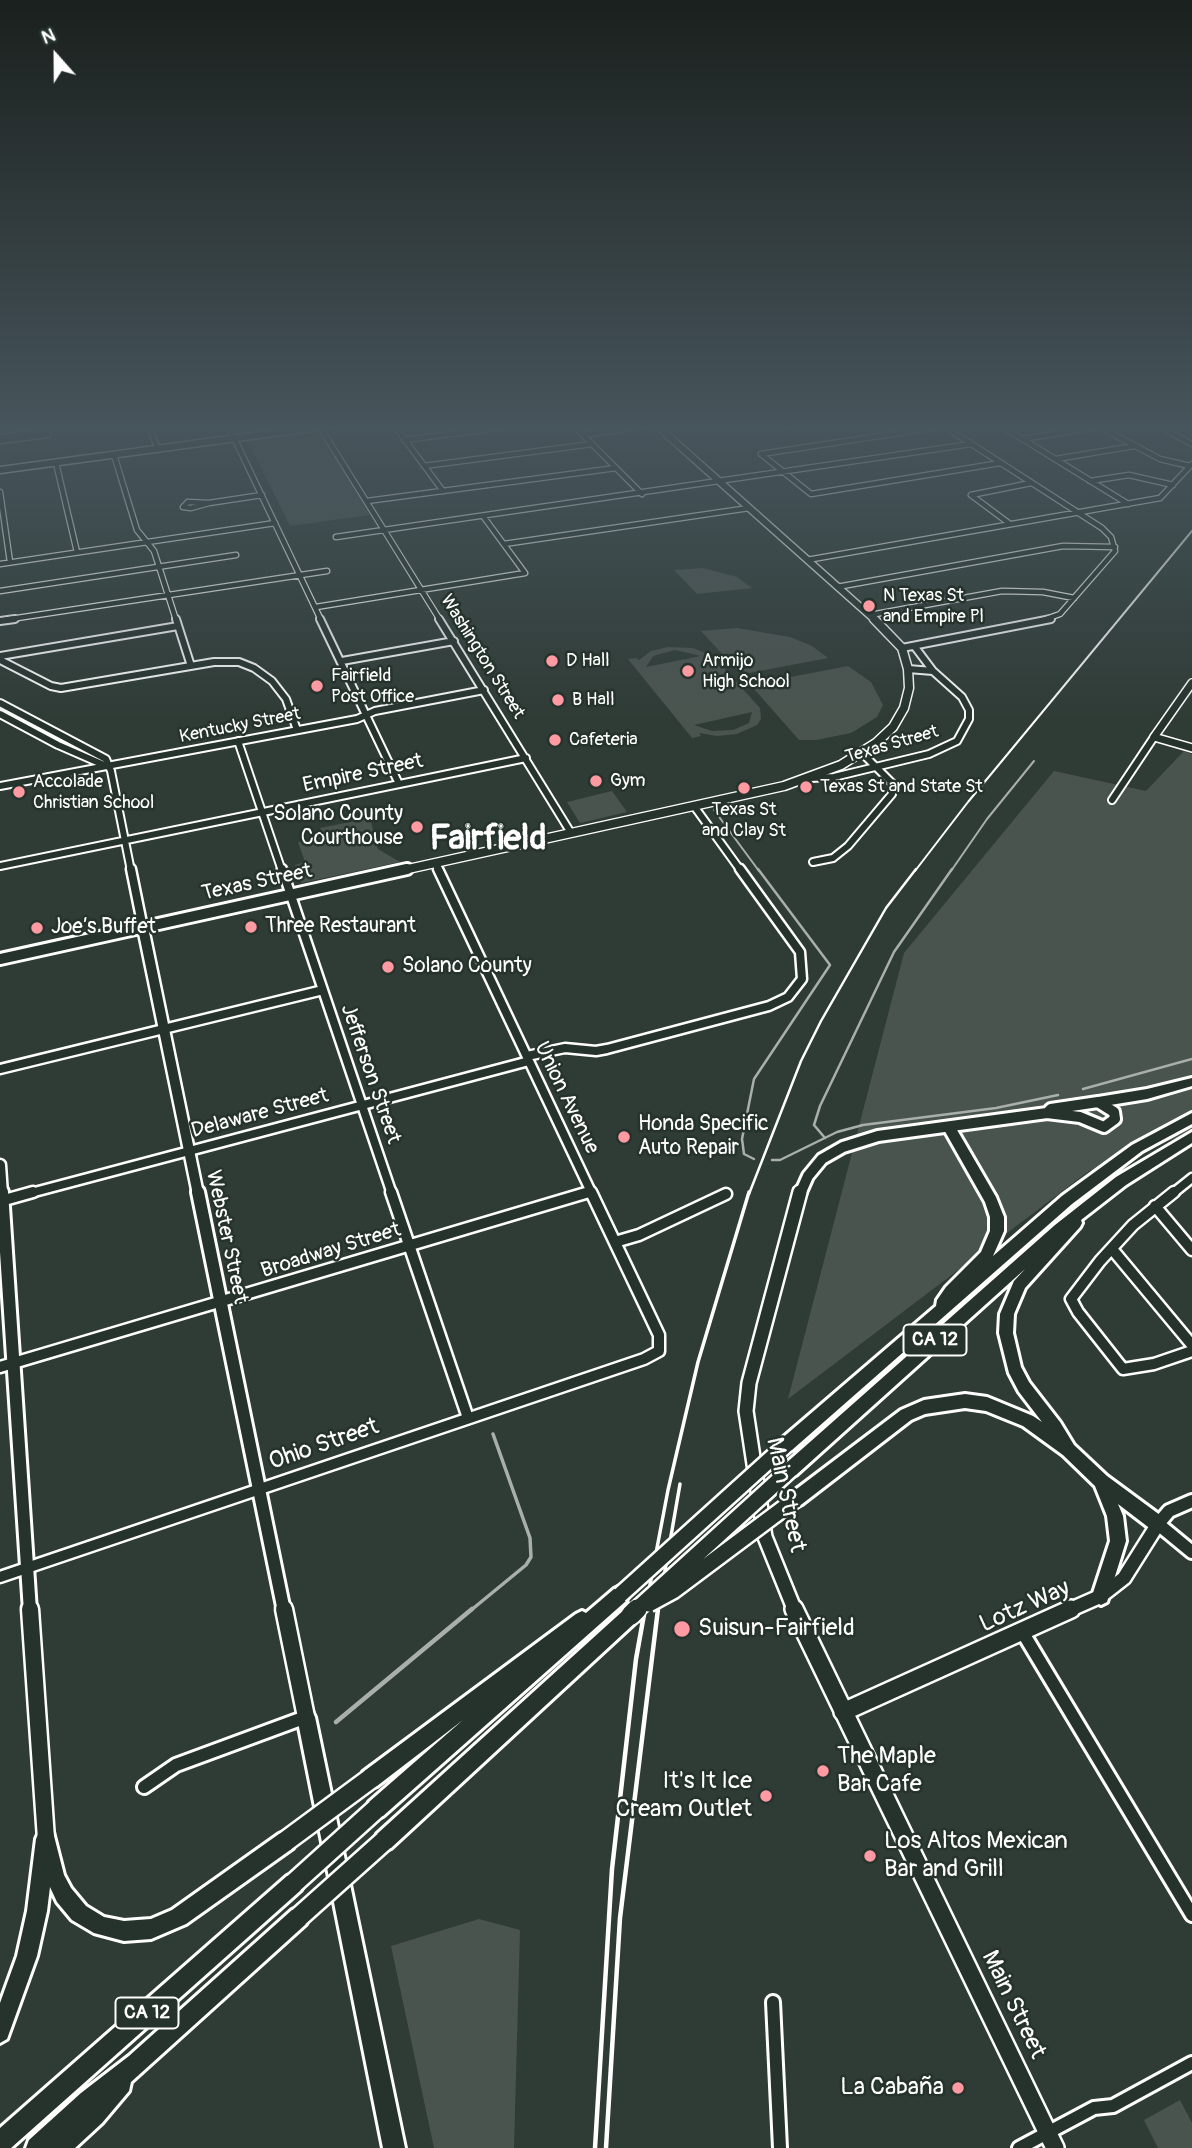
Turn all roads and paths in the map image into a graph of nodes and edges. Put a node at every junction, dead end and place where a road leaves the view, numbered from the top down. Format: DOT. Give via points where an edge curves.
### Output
graph roads {
  1 [pos="5,525"];
  2 [pos="71,525"];
  3 [pos="136,525"];
  4 [pos="260,525"];
  5 [pos="276,525"];
  6 [pos="382,525"];
  7 [pos="418,525"];
  8 [pos="490,525"];
  9 [pos="632,525"];
  10 [pos="768,525"];
  11 [pos="1003,525"];
  12 [pos="1097,525"];
  13 [pos="385,530"];
  14 [pos="336,537"];
  15 [pos="146,542"];
  16 [pos="504,544"];
  17 [pos="1115,547"];
  18 [pos="77,552"];
  19 [pos="236,555"];
  20 [pos="807,560"];
  21 [pos="10,562"];
  22 [pos="0,564"];
  23 [pos="159,567"];
  24 [pos="327,571"];
  25 [pos="300,574"];
  26 [pos="838,586"];
  27 [pos="421,590"];
  28 [pos="0,591"];
  29 [pos="167,594"];
  30 [pos="1074,598"];
  31 [pos="316,607"];
  32 [pos="870,615"];
  33 [pos="0,621"];
  34 [pos="178,626"];
  35 [pos="454,641"];
  36 [pos="902,648"];
  37 [pos="915,648"];
  38 [pos="0,658"];
  39 [pos="342,661"];
  40 [pos="191,666"];
  41 [pos="908,669"];
  42 [pos="933,671"];
  43 [pos="1192,683"];
  44 [pos="484,690"];
  45 [pos="0,703"];
  46 [pos="0,714"];
  47 [pos="367,714"];
  48 [pos="298,730"];
  49 [pos="1154,737"];
  50 [pos="238,741"];
  51 [pos="1192,748"];
  52 [pos="862,753"];
  53 [pos="76,754"];
  54 [pos="526,758"];
  55 [pos="107,765"];
  56 [pos="877,767"];
  57 [pos="58,775"];
  58 [pos="810,778"];
  59 [pos="400,784"];
  60 [pos="0,786"];
  61 [pos="1112,800"];
  62 [pos="694,806"];
  63 [pos="263,812"];
  64 [pos="571,833"];
  65 [pos="125,840"];
  66 [pos="813,862"];
  67 [pos="435,863"];
  68 [pos="0,866"];
  69 [pos="291,895"];
  70 [pos="143,928"];
  71 [pos="0,959"];
  72 [pos="323,990"];
  73 [pos="165,1029"];
  74 [pos="528,1058"];
  75 [pos="0,1069"];
  76 [pos="1192,1082"];
  77 [pos="1098,1102"];
  78 [pos="362,1105"];
  79 [pos="1047,1112"];
  80 [pos="1192,1118"];
  81 [pos="948,1126"];
  82 [pos="1192,1137"];
  83 [pos="189,1151"];
  84 [pos="0,1165"];
  85 [pos="1192,1178"];
  86 [pos="591,1192"];
  87 [pos="726,1194"];
  88 [pos="1,1201"];
  89 [pos="1154,1206"];
  90 [pos="1082,1212"];
  91 [pos="615,1242"];
  92 [pos="409,1246"];
  93 [pos="1112,1249"];
  94 [pos="1192,1250"];
  95 [pos="220,1301"];
  96 [pos="937,1312"];
  97 [pos="1192,1345"];
  98 [pos="659,1351"];
  99 [pos="1192,1351"];
  100 [pos="6,1365"];
  101 [pos="468,1418"];
  102 [pos="786,1445"];
  103 [pos="1069,1450"];
  104 [pos="1101,1481"];
  105 [pos="260,1489"];
  106 [pos="1192,1501"];
  107 [pos="1158,1524"];
  108 [pos="1192,1552"];
  109 [pos="27,1568"];
  110 [pos="0,1577"];
  111 [pos="1101,1596"];
  112 [pos="631,1615"];
  113 [pos="1023,1633"];
  114 [pos="560,1642"];
  115 [pos="844,1712"];
  116 [pos="306,1717"];
  117 [pos="144,1787"];
  118 [pos="376,1809"];
  119 [pos="46,1839"];
  120 [pos="293,1883"];
  121 [pos="1192,1914"];
  122 [pos="773,2002"];
  123 [pos="0,2032"];
  124 [pos="1192,2063"];
  125 [pos="137,2064"];
  126 [pos="1051,2140"];
  127 [pos="0,2143"];
  128 [pos="37,2148"];
  129 [pos="59,2148"];
  130 [pos="394,2148"];
  131 [pos="780,2148"];
  132 [pos="1018,2148"];
  1 -- 21 [label="street"];
  2 -- 18 [label="street"];
  3 -- 15 [label="street"];
  4 -- 15 [label="street"];
  5 -- 25 [label="street"];
  6 -- 13 [label="street, Washington Street"];
  7 -- 13 [label="street"];
  8 -- 16 [label="street"];
  9 -- 16 [label="street"];
  10 -- 20 [label="main road"];
  11 -- 20 [label="street"];
  12 -- 17 [label="street" via="1107,532"];
  13 -- 14 [label="street"];
  13 -- 27 [label="street, Washington Street"];
  15 -- 18 [label="street"];
  15 -- 23 [label="street" via="155,551"];
  16 -- 27 [label="street" via="525,573"];
  17 -- 26 [label="street" via="1063,546"];
  17 -- 30 [label="street"];
  18 -- 21 [label="street"];
  19 -- 23 [label="street"];
  20 -- 26 [label="main road"];
  21 -- 22 [label="street"];
  23 -- 28 [label="street"];
  23 -- 29 [label="street"];
  24 -- 25 [label="street"];
  25 -- 29 [label="street"];
  25 -- 31 [label="street"];
  26 -- 32 [label="main road"];
  27 -- 31 [label="street"];
  27 -- 35 [label="street, Washington Street"];
  29 -- 33 [label="street"];
  29 -- 34 [label="street"];
  30 -- 32 [label="street" via="1002,591"];
  30 -- 37 [label="street" via="1060,614 1040,623"];
  31 -- 39 [label="street"];
  32 -- 36 [label="main road"];
  34 -- 38 [label="street"];
  34 -- 40 [label="street"];
  35 -- 39 [label="street"];
  35 -- 44 [label="street, Washington Street"];
  36 -- 37 [label="street"];
  36 -- 41 [label="main road"];
  37 -- 42 [label="street"];
  38 -- 40 [label="street" via="61,688"];
  39 -- 47 [label="street"];
  40 -- 48 [label="street" via="229,661 254,668 280,690"];
  41 -- 42 [label="street"];
  41 -- 52 [label="main road, Texas Street" via="904,709 893,727"];
  42 -- 56 [label="street, Texas Street" via="962,697 969,710 967,727 957,741 942,750"];
  43 -- 49 [label="street"];
  44 -- 47 [label="street, Kentucky Street"];
  44 -- 54 [label="street, Washington Street"];
  45 -- 55 [label="street" via="106,760"];
  46 -- 53 [label="street"];
  47 -- 48 [label="street, Kentucky Street"];
  47 -- 59 [label="street"];
  48 -- 50 [label="street, Kentucky Street"];
  49 -- 51 [label="street"];
  49 -- 61 [label="street"];
  50 -- 55 [label="street, Kentucky Street"];
  50 -- 63 [label="street, Jefferson Street"];
  52 -- 56 [label="street"];
  52 -- 58 [label="main road, Texas Street"];
  53 -- 55 [label="street"];
  53 -- 57 [label="street" via="74,765"];
  54 -- 59 [label="street, Empire Street"];
  54 -- 64 [label="street, Washington Street"];
  55 -- 57 [label="street, Kentucky Street"];
  55 -- 65 [label="street, Webster Street"];
  56 -- 58 [label="street, Texas Street"];
  56 -- 66 [label="street" via="893,784 892,794 848,846 833,858"];
  57 -- 60 [label="street, Kentucky Street"];
  58 -- 62 [label="main road, Texas Street"];
  59 -- 63 [label="street, Empire Street"];
  62 -- 64 [label="main road, Texas Street"];
  62 -- 74 [label="street, Delaware Street" via="800,953 802,979 788,997 769,1006 607,1049 565,1048"];
  63 -- 65 [label="street, Empire Street"];
  63 -- 69 [label="street, Jefferson Street"];
  64 -- 67 [label="main road, Texas Street"];
  65 -- 68 [label="street, Empire Street"];
  65 -- 70 [label="street, Webster Street"];
  67 -- 69 [label="main road, Texas Street"];
  67 -- 74 [label="street, Union Avenue"];
  69 -- 70 [label="main road, Texas Street"];
  69 -- 72 [label="street, Jefferson Street"];
  70 -- 71 [label="main road, Texas Street"];
  70 -- 73 [label="street, Webster Street"];
  72 -- 73 [label="street"];
  72 -- 78 [label="street, Jefferson Street"];
  73 -- 75 [label="street"];
  73 -- 83 [label="street, Webster Street"];
  74 -- 78 [label="street, Delaware Street"];
  74 -- 86 [label="street, Union Avenue"];
  76 -- 77 [label="highway"];
  77 -- 79 [label="main road, Main Street"];
  77 -- 79 [label="main road, Main Street" via="1114,1112 1115,1119 1104,1127"];
  78 -- 83 [label="street, Delaware Street"];
  78 -- 92 [label="street, Jefferson Street"];
  79 -- 81 [label="main road, Main Street"];
  80 -- 96 [label="highway, CA 12" via="1102,1172"];
  81 -- 96 [label="highway" via="991,1201 997,1231 986,1256"];
  81 -- 115 [label="main road, Main Street" via="861,1140 831,1153 815,1167 796,1202 748,1383 747,1434 765,1537 783,1586"];
  82 -- 90 [label="highway, CA 12" via="1150,1161"];
  83 -- 88 [label="street, Delaware Street"];
  83 -- 95 [label="street, Webster Street"];
  84 -- 88 [label="street"];
  85 -- 89 [label="street"];
  86 -- 91 [label="street, Union Avenue"];
  86 -- 92 [label="street, Broadway Street"];
  87 -- 91 [label="street"];
  88 -- 100 [label="street"];
  89 -- 93 [label="street"];
  89 -- 94 [label="street"];
  90 -- 103 [label="highway" via="1019,1285 1007,1314 1014,1368"];
  90 -- 112 [label="highway, CA 12, bridge"];
  91 -- 98 [label="street, Union Avenue" via="659,1335"];
  92 -- 95 [label="street, Broadway Street"];
  92 -- 101 [label="street, Jefferson Street"];
  93 -- 97 [label="street"];
  93 -- 99 [label="street" via="1071,1299 1117,1365 1129,1369 1151,1365"];
  95 -- 100 [label="street, Broadway Street"];
  95 -- 105 [label="street, Webster Street"];
  96 -- 102 [label="highway, CA 12"];
  98 -- 101 [label="street, Ohio Street"];
  100 -- 109 [label="street"];
  101 -- 105 [label="street, Ohio Street"];
  102 -- 114 [label="highway, CA 12, bridge" via="620,1595"];
  103 -- 104 [label="highway"];
  103 -- 112 [label="highway, bridge" via="1028,1420 976,1402 943,1402 906,1415 673,1591"];
  104 -- 107 [label="highway"];
  104 -- 111 [label="highway" via="1115,1516 1118,1541"];
  105 -- 109 [label="street, Ohio Street"];
  105 -- 116 [label="street, Webster Street"];
  106 -- 107 [label="street, Lotz Way" via="1169,1511"];
  107 -- 108 [label="street"];
  107 -- 111 [label="main road, Lotz Way" via="1124,1577"];
  109 -- 110 [label="street, Ohio Street"];
  109 -- 119 [label="street"];
  111 -- 113 [label="main road, Lotz Way"];
  112 -- 125 [label="highway, CA 12, bridge"];
  113 -- 115 [label="main road, Lotz Way"];
  113 -- 121 [label="street"];
  114 -- 118 [label="highway, CA 12"];
  114 -- 119 [label="highway, bridge" via="179,1917 151,1928 124,1931 101,1926 79,1913 55,1877"];
  115 -- 126 [label="main road, Main Street"];
  116 -- 117 [label="street" via="176,1765"];
  116 -- 130 [label="highway"];
  118 -- 120 [label="highway, CA 12, bridge"];
  119 -- 123 [label="highway" via="27,1956"];
  120 -- 127 [label="highway, CA 12"];
  122 -- 131 [label="street"];
  124 -- 126 [label="street" via="1113,2106 1094,2108"];
  125 -- 128 [label="highway, CA 12"];
  125 -- 129 [label="highway"];
  126 -- 132 [label="street"];
}
